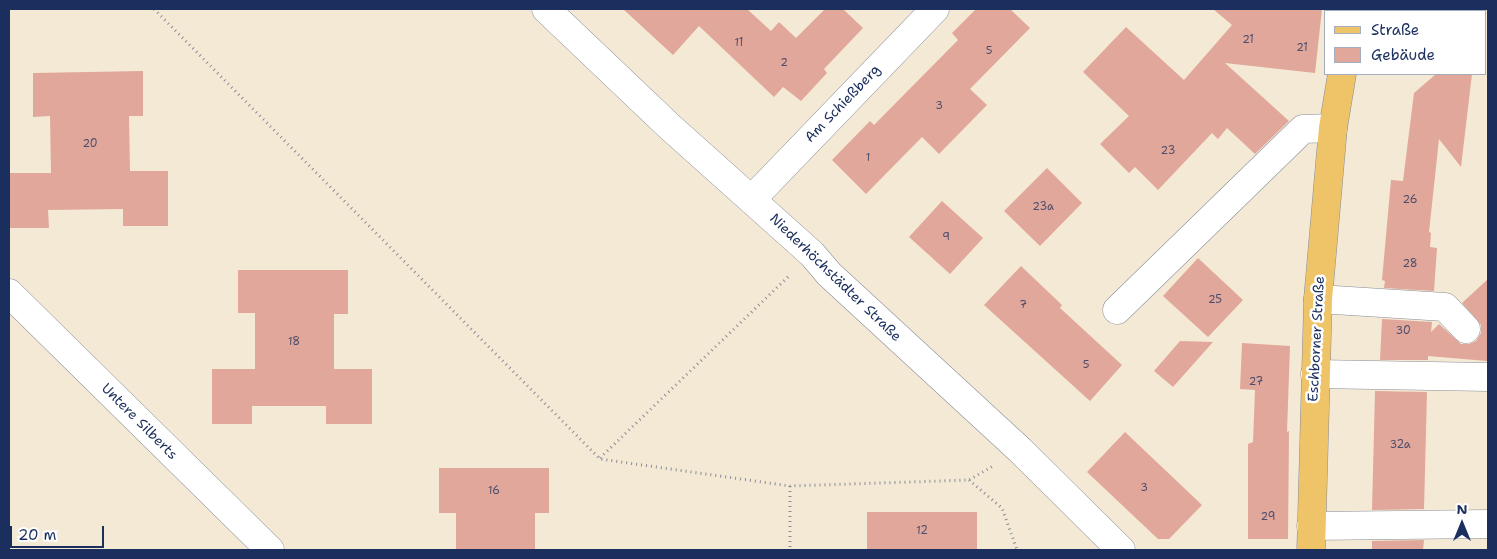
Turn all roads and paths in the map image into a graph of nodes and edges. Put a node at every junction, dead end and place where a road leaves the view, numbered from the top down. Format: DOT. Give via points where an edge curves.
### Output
graph roads {
  1 [pos="154,9"];
  2 [pos="546,9"];
  3 [pos="934,9"];
  4 [pos="1342,75"];
  5 [pos="1333,128"];
  6 [pos="752,199"];
  7 [pos="812,254"];
  8 [pos="9,293"];
  9 [pos="1318,299"];
  10 [pos="1118,310"];
  11 [pos="1466,329"];
  12 [pos="1315,374"];
  13 [pos="1488,377"];
  14 [pos="1020,450"];
  15 [pos="600,458"];
  16 [pos="969,480"];
  17 [pos="790,486"];
  18 [pos="1488,524"];
  19 [pos="1311,538"];
  20 [pos="270,550"];
  21 [pos="790,550"];
  22 [pos="1017,550"];
  23 [pos="1121,550"];
  1 -- 15 [label="path"];
  2 -- 6 [label="street, Niederhöchstädter Straße" via="670,127"];
  3 -- 6 [label="street, Am Schießberg"];
  4 -- 5 [label="main road, Eschborner Straße"];
  5 -- 9 [label="main road, Eschborner Straße"];
  5 -- 10 [label="street" via="1303,129"];
  6 -- 7 [label="street, Niederhöchstädter Straße"];
  7 -- 14 [label="street, Niederhöchstädter Straße" via="829,274"];
  7 -- 15 [label="path"];
  8 -- 20 [label="street, Untere Silberts"];
  9 -- 11 [label="street" via="1445,307"];
  9 -- 12 [label="main road, Eschborner Straße"];
  12 -- 13 [label="street"];
  12 -- 19 [label="main road, Eschborner Straße"];
  14 -- 16 [label="path"];
  14 -- 23 [label="street, Niederhöchstädter Straße"];
  15 -- 17 [label="path"];
  16 -- 17 [label="path"];
  16 -- 22 [label="path" via="1002,508"];
  17 -- 21 [label="path"];
  18 -- 19 [label="street"];
}
